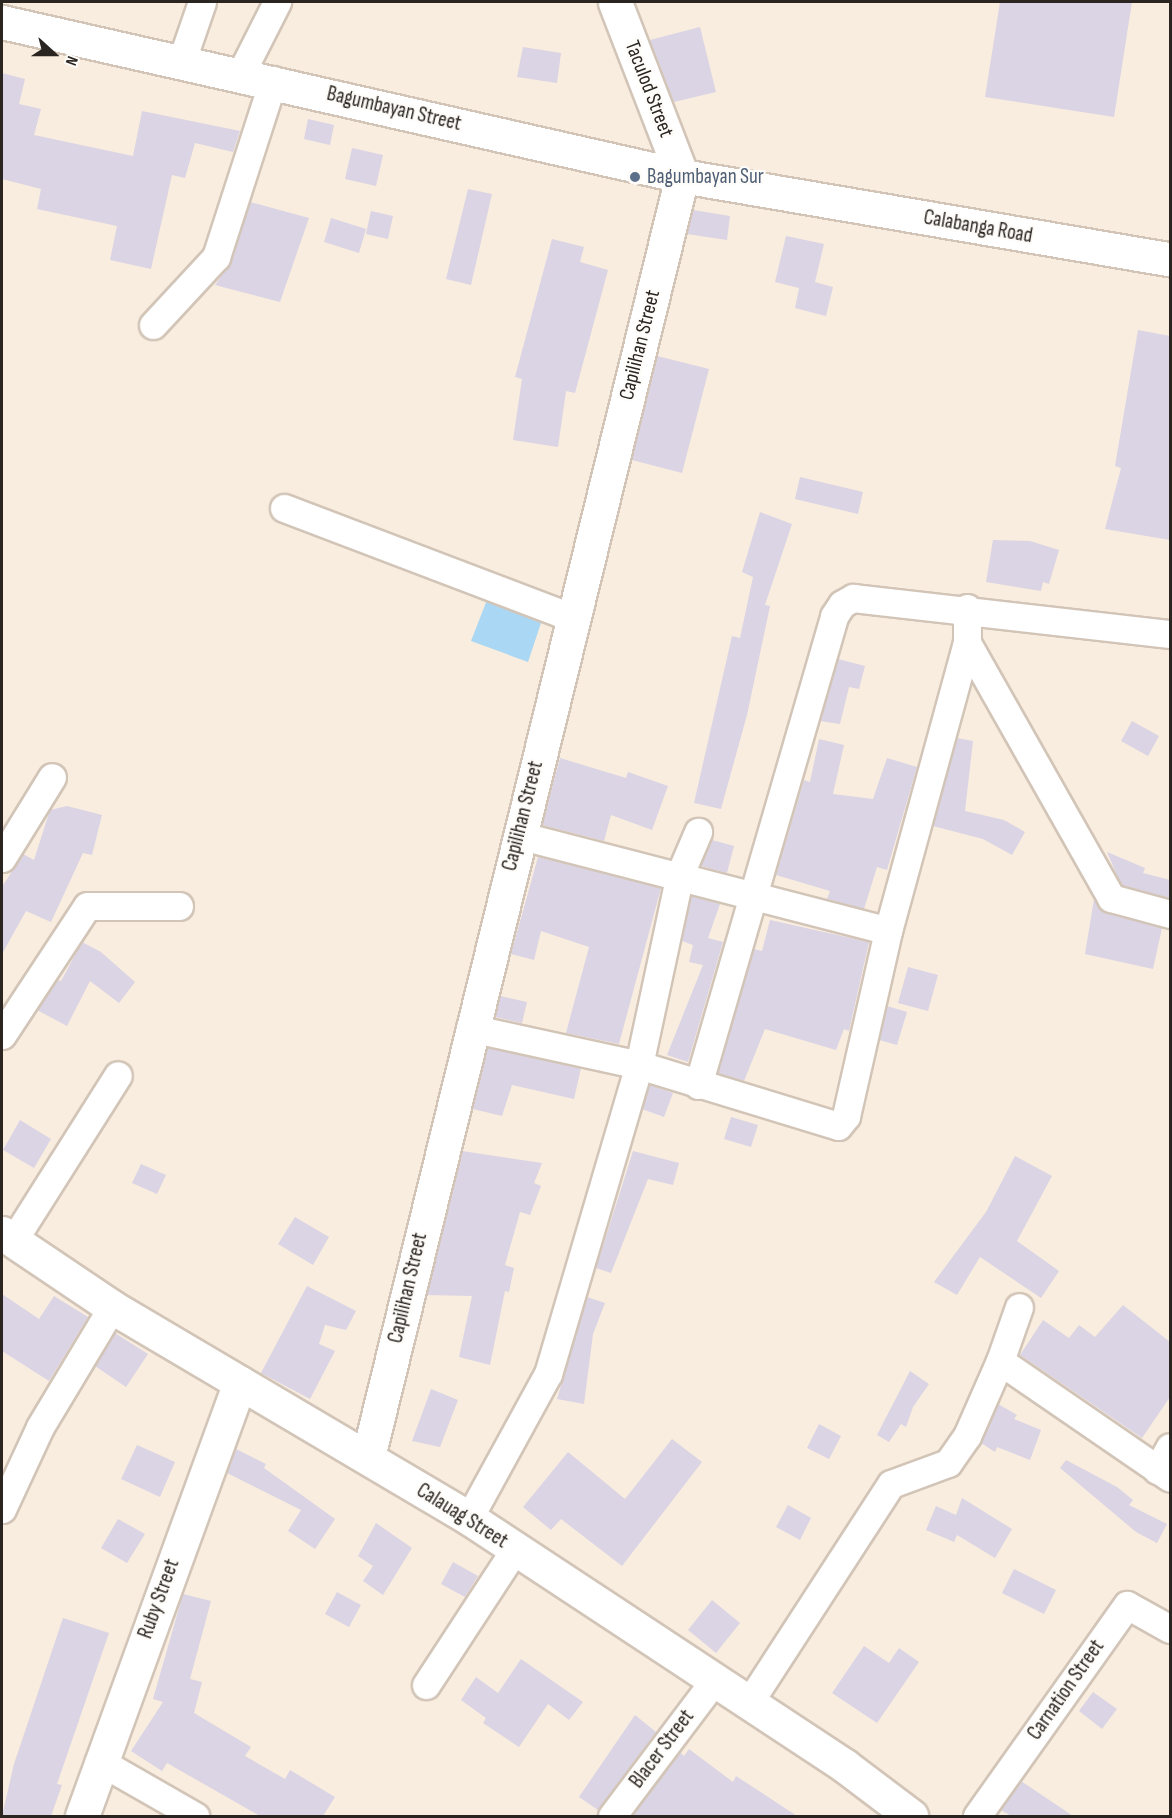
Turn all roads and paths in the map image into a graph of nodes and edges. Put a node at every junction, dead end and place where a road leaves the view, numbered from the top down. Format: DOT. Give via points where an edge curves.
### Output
graph roads {
  1 [pos="202,2"];
  2 [pos="277,2"];
  3 [pos="615,2"];
  4 [pos="2,22"];
  5 [pos="182,60"];
  6 [pos="241,73"];
  7 [pos="273,80"];
  8 [pos="682,176"];
  9 [pos="786,194"];
  10 [pos="1170,259"];
  11 [pos="153,325"];
  12 [pos="284,508"];
  13 [pos="967,608"];
  14 [pos="573,618"];
  15 [pos="1170,634"];
  16 [pos="967,643"];
  17 [pos="52,777"];
  18 [pos="698,832"];
  19 [pos="518,836"];
  20 [pos="2,858"];
  21 [pos="680,874"];
  22 [pos="754,896"];
  23 [pos="179,906"];
  24 [pos="1170,914"];
  25 [pos="888,931"];
  26 [pos="470,1028"];
  27 [pos="2,1035"];
  28 [pos="639,1065"];
  29 [pos="118,1075"];
  30 [pos="698,1085"];
  31 [pos="8,1237"];
  32 [pos="112,1307"];
  33 [pos="1019,1307"];
  34 [pos="1000,1361"];
  35 [pos="240,1383"];
  36 [pos="368,1457"];
  37 [pos="1166,1465"];
  38 [pos="2,1509"];
  39 [pos="469,1518"];
  40 [pos="515,1549"];
  41 [pos="1170,1629"];
  42 [pos="713,1682"];
  43 [pos="426,1685"];
  44 [pos="748,1704"];
  45 [pos="99,1761"];
  46 [pos="82,1816"];
  47 [pos="195,1816"];
  48 [pos="612,1816"];
  49 [pos="911,1816"];
  50 [pos="977,1816"];
  1 -- 5 [label="street"];
  2 -- 6 [label="street"];
  3 -- 8 [label="street, Taculod Street"];
  4 -- 5 [label="street, Bagumbayan Street"];
  5 -- 6 [label="street, Bagumbayan Street"];
  6 -- 7 [label="street, Bagumbayan Street"];
  7 -- 8 [label="street, Bagumbayan Street"];
  7 -- 11 [label="street" via="216,257"];
  8 -- 9 [label="street, Bagumbayan Street"];
  8 -- 14 [label="street, Capilihan Street"];
  9 -- 10 [label="street, Calabanga Road"];
  12 -- 14 [label="street"];
  13 -- 15 [label="street"];
  13 -- 16 [label="street"];
  13 -- 22 [label="street" via="853,598 842,604 834,616"];
  14 -- 19 [label="street, Capilihan Street"];
  16 -- 24 [label="street" via="1111,898"];
  16 -- 25 [label="street"];
  17 -- 20 [label="street"];
  18 -- 21 [label="street"];
  19 -- 21 [label="street"];
  19 -- 26 [label="street, Capilihan Street"];
  21 -- 22 [label="street"];
  21 -- 28 [label="street"];
  22 -- 25 [label="street"];
  22 -- 30 [label="street"];
  23 -- 27 [label="street" via="87,906"];
  25 -- 30 [label="street" via="846,1116 838,1126"];
  26 -- 28 [label="street"];
  26 -- 36 [label="street, Capilihan Street"];
  28 -- 30 [label="street"];
  28 -- 39 [label="street" via="548,1374"];
  29 -- 31 [label="street"];
  31 -- 32 [label="street, Calauag Street"];
  32 -- 35 [label="street, Calauag Street"];
  32 -- 38 [label="street" via="40,1427"];
  33 -- 34 [label="street"];
  34 -- 37 [label="street"];
  34 -- 44 [label="street" via="967,1436 948,1463 891,1484"];
  35 -- 36 [label="street, Calauag Street"];
  35 -- 45 [label="street, Ruby Street"];
  36 -- 39 [label="street, Calauag Street"];
  39 -- 40 [label="street, Calauag Street"];
  40 -- 42 [label="street, Calauag Street"];
  40 -- 43 [label="street"];
  41 -- 50 [label="street, Carnation Street" via="1127,1605"];
  42 -- 44 [label="street, Calauag Street"];
  42 -- 48 [label="street, Blacer Street"];
  44 -- 49 [label="street, Calauag Street" via="845,1766"];
  45 -- 46 [label="street, Ruby Street"];
  45 -- 47 [label="street"];
}
